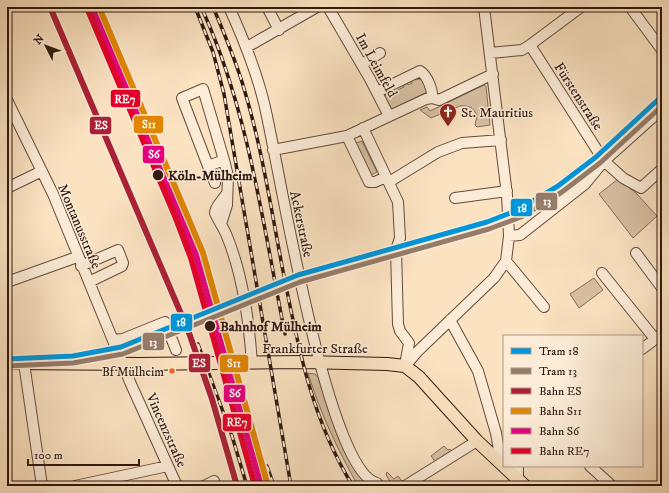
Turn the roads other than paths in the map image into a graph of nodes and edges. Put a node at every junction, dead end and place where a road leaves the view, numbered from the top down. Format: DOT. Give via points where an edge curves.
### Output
graph roads {
  1 [pos="228,7"];
  2 [pos="267,7"];
  3 [pos="317,7"];
  4 [pos="328,7"];
  5 [pos="484,7"];
  6 [pos="581,7"];
  7 [pos="630,7"];
  8 [pos="279,30"];
  9 [pos="530,46"];
  10 [pos="247,47"];
  11 [pos="662,50"];
  12 [pos="380,53"];
  13 [pos="490,53"];
  14 [pos="362,64"];
  15 [pos="493,74"];
  16 [pos="377,92"];
  17 [pos="432,98"];
  18 [pos="7,100"];
  19 [pos="662,109"];
  20 [pos="389,116"];
  21 [pos="363,128"];
  22 [pos="347,136"];
  23 [pos="501,140"];
  24 [pos="273,150"];
  25 [pos="224,160"];
  26 [pos="604,161"];
  27 [pos="208,166"];
  28 [pos="662,169"];
  29 [pos="42,171"];
  30 [pos="388,179"];
  31 [pos="216,183"];
  32 [pos="7,188"];
  33 [pos="507,191"];
  34 [pos="227,193"];
  35 [pos="455,198"];
  36 [pos="221,224"];
  37 [pos="509,236"];
  38 [pos="636,253"];
  39 [pos="506,261"];
  40 [pos="79,262"];
  41 [pos="602,273"];
  42 [pos="7,282"];
  43 [pos="89,282"];
  44 [pos="662,288"];
  45 [pos="544,307"];
  46 [pos="450,320"];
  47 [pos="658,337"];
  48 [pos="113,340"];
  49 [pos="643,348"];
  50 [pos="176,350"];
  51 [pos="7,363"];
  52 [pos="24,363"];
  53 [pos="252,363"];
  54 [pos="320,363"];
  55 [pos="122,364"];
  56 [pos="405,366"];
  57 [pos="496,433"];
  58 [pos="479,443"];
  59 [pos="501,463"];
  60 [pos="503,465"];
  61 [pos="168,466"];
  62 [pos="504,467"];
  63 [pos="518,467"];
  64 [pos="591,467"];
  65 [pos="214,481"];
  66 [pos="377,483"];
  67 [pos="518,484"];
  68 [pos="42,486"];
  69 [pos="75,486"];
  70 [pos="177,486"];
  71 [pos="204,486"];
  72 [pos="405,486"];
  73 [pos="612,486"];
  1 -- 10 [label="street, Ackerstraße"];
  2 -- 8 [label="street"];
  3 -- 8 [label="street"];
  4 -- 14 [label="street, Im Leimfeld"];
  5 -- 13 [label="street"];
  6 -- 9 [label="street"];
  7 -- 11 [label="street"];
  8 -- 10 [label="street"];
  9 -- 13 [label="street" via="522,50"];
  9 -- 26 [label="street, Fürstenstraße"];
  10 -- 24 [label="street, Ackerstraße" via="263,99"];
  12 -- 14 [label="street"];
  13 -- 15 [label="street"];
  14 -- 16 [label="street, Im Leimfeld"];
  15 -- 17 [label="street" via="439,100"];
  15 -- 23 [label="street"];
  16 -- 17 [label="street" via="420,72 424,74 432,90"];
  16 -- 20 [label="street, Im Leimfeld"];
  17 -- 20 [label="street"];
  18 -- 29 [label="street, Montanusstraße"];
  19 -- 26 [label="street"];
  20 -- 21 [label="street"];
  21 -- 22 [label="street"];
  21 -- 30 [label="street"];
  22 -- 24 [label="street"];
  22 -- 30 [label="street" via="370,182"];
  23 -- 30 [label="street" via="462,143 438,152"];
  23 -- 33 [label="street"];
  24 -- 54 [label="street, Ackerstraße"];
  25 -- 27 [label="street"];
  25 -- 27 [label="street" via="203,89 182,98"];
  25 -- 34 [label="street" via="228,176"];
  26 -- 28 [label="street, Fürstenstraße" via="622,178 640,188"];
  26 -- 37 [label="street" via="585,184 520,235"];
  27 -- 31 [label="street"];
  29 -- 32 [label="street"];
  29 -- 40 [label="street, Montanusstraße"];
  30 -- 56 [label="street" via="399,206 400,238 396,250 398,324 409,343"];
  33 -- 35 [label="street"];
  33 -- 37 [label="street"];
  34 -- 36 [label="street" via="227,205"];
  34 -- 36 [label="street" via="215,210"];
  36 -- 53 [label="street" via="236,261"];
  37 -- 39 [label="street"];
  38 -- 44 [label="street"];
  39 -- 45 [label="street"];
  39 -- 46 [label="street" via="494,278"];
  40 -- 42 [label="street"];
  40 -- 43 [label="street, Montanusstraße"];
  40 -- 43 [label="street" via="118,250 122,266"];
  41 -- 47 [label="street"];
  43 -- 48 [label="street, Montanusstraße"];
  46 -- 56 [label="street"];
  46 -- 57 [label="street" via="478,371"];
  47 -- 49 [label="street"];
  48 -- 50 [label="street" via="123,339 165,322"];
  48 -- 55 [label="street, Montanusstraße"];
  51 -- 52 [label="main road, Frankfurter Straße"];
  52 -- 55 [label="main road, Frankfurter Straße"];
  52 -- 68 [label="street"];
  53 -- 54 [label="main road, Frankfurter Straße"];
  53 -- 55 [label="main road, Frankfurter Straße"];
  54 -- 56 [label="main road, Frankfurter Straße"];
  54 -- 66 [label="street, Ackerstraße" via="340,428 365,476"];
  55 -- 61 [label="street, Vincenzstraße"];
  56 -- 58 [label="main road" via="419,377"];
  57 -- 58 [label="street" via="492,441"];
  57 -- 59 [label="street"];
  58 -- 59 [label="main road"];
  58 -- 72 [label="street"];
  59 -- 60 [label="main road"];
  61 -- 69 [label="street"];
  61 -- 70 [label="street, Vincenzstraße"];
  62 -- 67 [label="main road"];
  63 -- 67 [label="street"];
  64 -- 73 [label="street"];
  65 -- 71 [label="street"];
}
